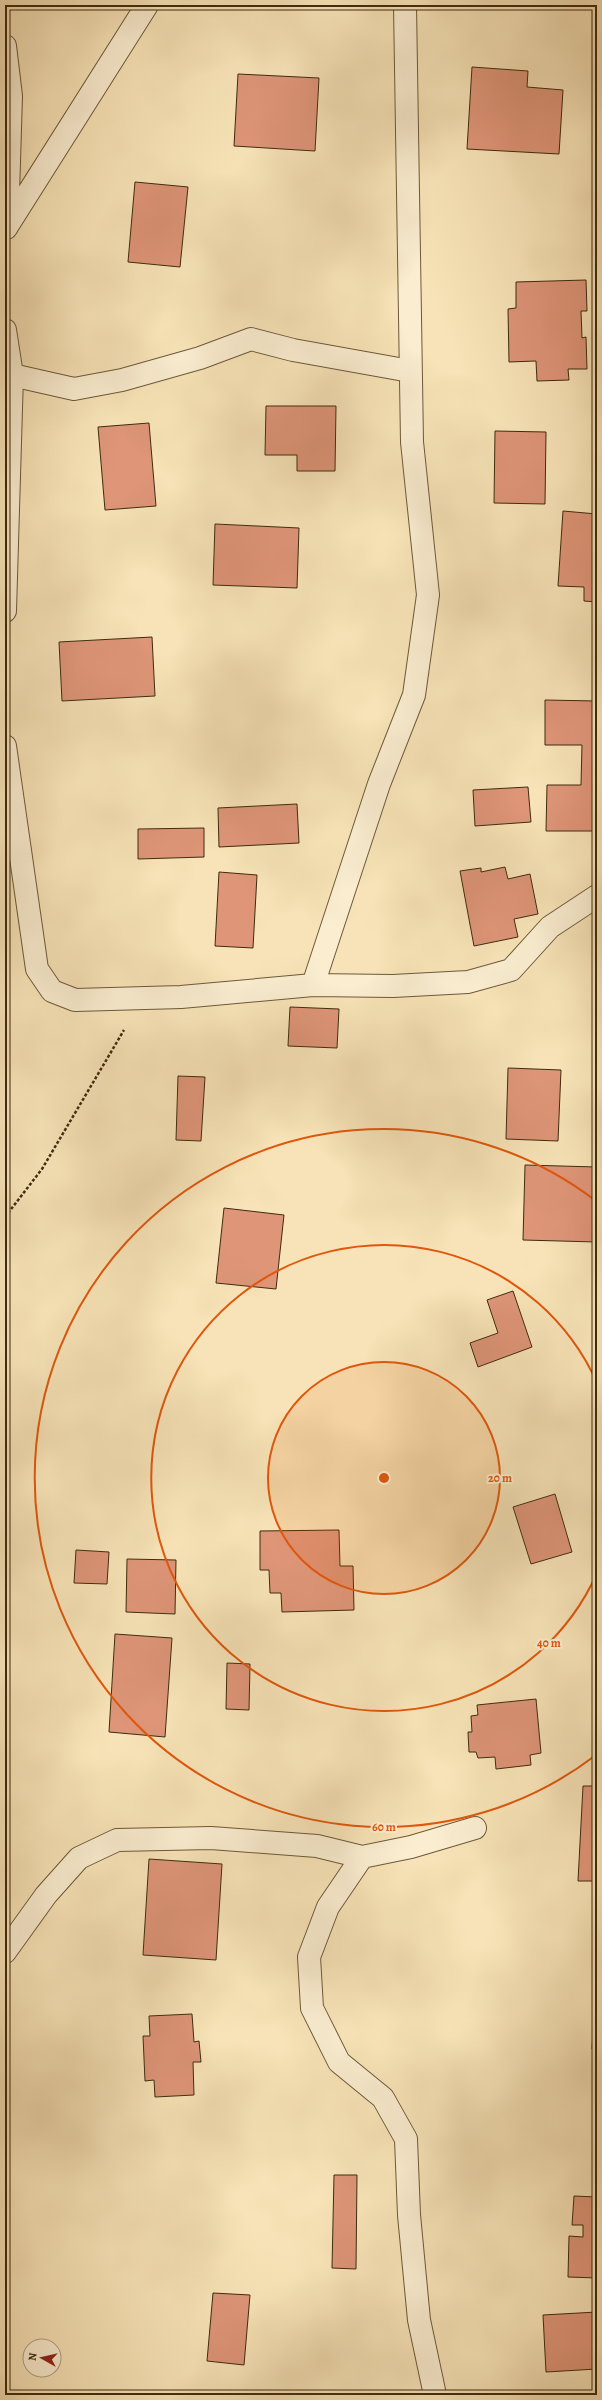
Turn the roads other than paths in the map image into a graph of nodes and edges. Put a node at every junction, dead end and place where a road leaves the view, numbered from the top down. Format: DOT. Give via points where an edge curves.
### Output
graph roads {
  1 [pos="147,5"];
  2 [pos="405,5"];
  3 [pos="5,46"];
  4 [pos="6,233"];
  5 [pos="5,330"];
  6 [pos="410,371"];
  7 [pos="12,375"];
  8 [pos="5,611"];
  9 [pos="5,746"];
  10 [pos="597,896"];
  11 [pos="313,985"];
  12 [pos="476,1828"];
  13 [pos="362,1857"];
  14 [pos="5,1952"];
  15 [pos="435,2395"];
  1 -- 4 [label="street"];
  2 -- 6 [label="street"];
  3 -- 4 [label="street" via="11,96"];
  5 -- 7 [label="street"];
  6 -- 7 [label="street" via="293,350 251,339 200,358 122,380 74,389"];
  6 -- 11 [label="street" via="412,442 428,595 414,695 379,784"];
  7 -- 8 [label="street"];
  9 -- 11 [label="street" via="37,969 52,991 75,1000 181,998"];
  10 -- 11 [label="street" via="550,927 511,970 468,982 393,986"];
  12 -- 13 [label="street"];
  13 -- 14 [label="street" via="317,1846 211,1838 117,1840 79,1858 46,1895"];
  13 -- 15 [label="street" via="328,1906 309,1956 312,2008 339,2062 383,2098 406,2140 409,2215 419,2320"];
}
